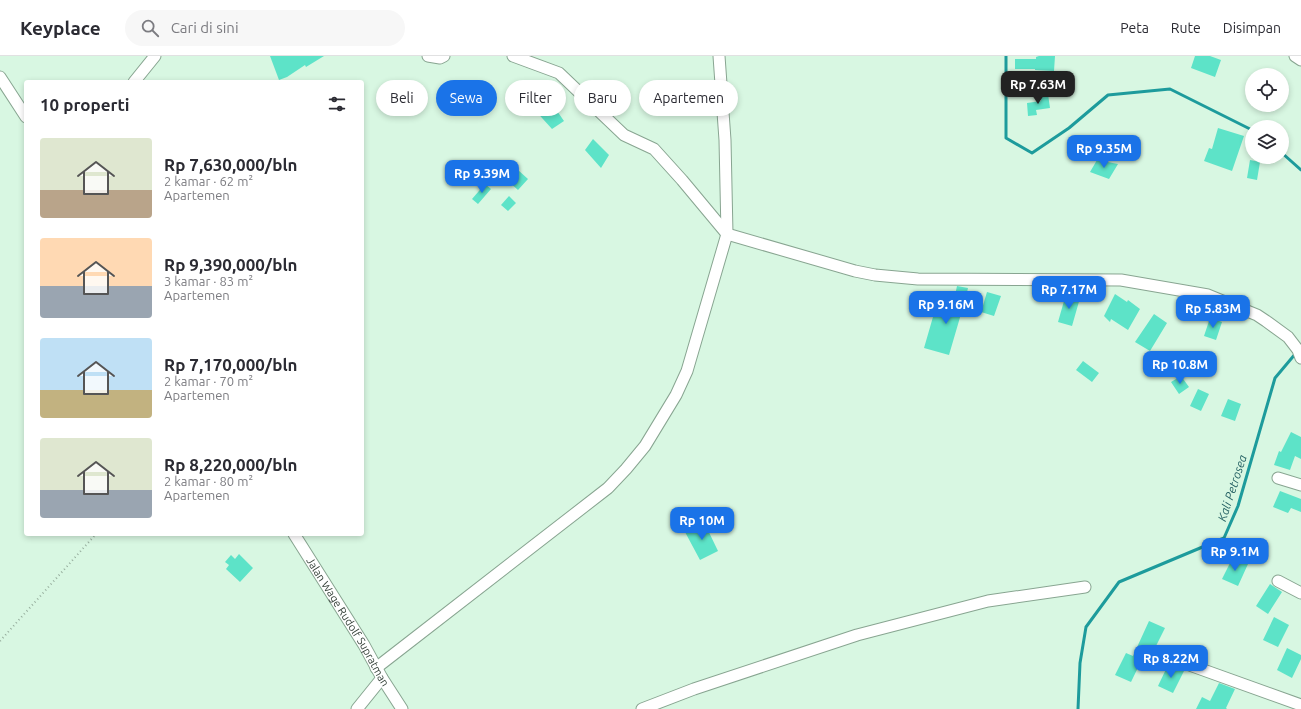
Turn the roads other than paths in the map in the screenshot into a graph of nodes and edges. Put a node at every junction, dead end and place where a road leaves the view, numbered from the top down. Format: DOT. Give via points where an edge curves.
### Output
graph roads {
  1 [pos="155,56"];
  2 [pos="428,56"];
  3 [pos="444,56"];
  4 [pos="513,56"];
  5 [pos="719,56"];
  6 [pos="1295,56"];
  7 [pos="1301,60"];
  8 [pos="0,77"];
  9 [pos="136,80"];
  10 [pos="24,113"];
  11 [pos="727,234"];
  12 [pos="1301,357"];
  13 [pos="1278,478"];
  14 [pos="1301,485"];
  15 [pos="295,536"];
  16 [pos="1278,580"];
  17 [pos="1085,587"];
  18 [pos="1301,592"];
  19 [pos="1170,658"];
  20 [pos="376,668"];
  21 [pos="382,678"];
  22 [pos="1301,705"];
  23 [pos="357,709"];
  24 [pos="402,709"];
  25 [pos="642,709"];
  1 -- 9 [label="street"];
  2 -- 3 [label="street"];
  4 -- 11 [label="street" via="559,73 624,135 654,149"];
  5 -- 11 [label="street"];
  6 -- 7 [label="street"];
  8 -- 10 [label="street"];
  11 -- 12 [label="street" via="875,275 918,279 1121,280 1208,295 1257,315 1288,337"];
  11 -- 20 [label="street" via="684,377 662,420 645,446 608,488"];
  13 -- 14 [label="street"];
  15 -- 20 [label="street, Jalan Wage Rudolf Supratman"];
  16 -- 18 [label="street"];
  17 -- 25 [label="street" via="988,602 857,635"];
  19 -- 22 [label="street"];
  20 -- 21 [label="street, Jalan Wage Rudolf Supratman"];
  21 -- 23 [label="street"];
  21 -- 24 [label="street, Jalan Wage Rudolf Supratman"];
}
